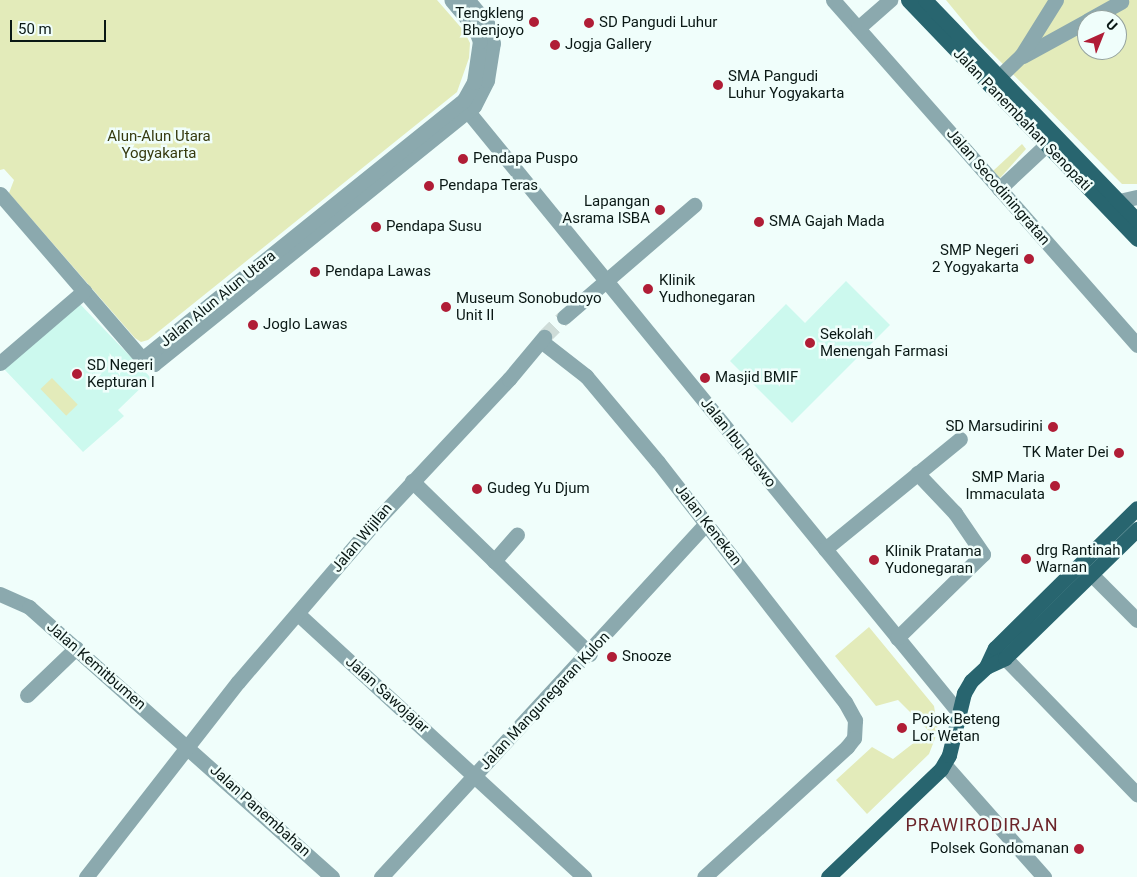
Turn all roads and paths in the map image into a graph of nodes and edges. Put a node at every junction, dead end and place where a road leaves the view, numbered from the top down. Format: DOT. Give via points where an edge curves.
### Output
graph roads {
  1 [pos="451,0"];
  2 [pos="468,0"];
  3 [pos="833,0"];
  4 [pos="890,0"];
  5 [pos="908,0"];
  6 [pos="925,0"];
  7 [pos="1056,0"];
  8 [pos="1121,2"];
  9 [pos="1106,10"];
  10 [pos="1077,26"];
  11 [pos="858,28"];
  12 [pos="1021,56"];
  13 [pos="1000,78"];
  14 [pos="465,107"];
  15 [pos="1046,145"];
  16 [pos="999,189"];
  17 [pos="0,194"];
  18 [pos="1137,198"];
  19 [pos="1119,201"];
  20 [pos="694,205"];
  21 [pos="1137,220"];
  22 [pos="1137,240"];
  23 [pos="606,280"];
  24 [pos="84,291"];
  25 [pos="564,317"];
  26 [pos="543,339"];
  27 [pos="1137,345"];
  28 [pos="0,363"];
  29 [pos="960,439"];
  30 [pos="916,473"];
  31 [pos="412,481"];
  32 [pos="1137,508"];
  33 [pos="707,522"];
  34 [pos="1137,529"];
  35 [pos="517,535"];
  36 [pos="825,549"];
  37 [pos="494,560"];
  38 [pos="1091,574"];
  39 [pos="0,594"];
  40 [pos="298,614"];
  41 [pos="1137,620"];
  42 [pos="897,638"];
  43 [pos="76,648"];
  44 [pos="590,654"];
  45 [pos="1005,658"];
  46 [pos="986,667"];
  47 [pos="27,695"];
  48 [pos="960,713"];
  49 [pos="188,745"];
  50 [pos="944,764"];
  51 [pos="476,776"];
  52 [pos="1137,794"];
  53 [pos="86,877"];
  54 [pos="332,877"];
  55 [pos="382,877"];
  56 [pos="584,877"];
  57 [pos="704,877"];
  58 [pos="828,877"];
  59 [pos="1044,877"];
  1 -- 14 [label="street, Jalan Alun Alun Utara" via="474,27 481,46"];
  2 -- 14 [label="street, Jalan Alun Alun Utara" via="490,27 493,43 487,80"];
  3 -- 11 [label="street, Jalan Secodiningratan"];
  4 -- 11 [label="street"];
  5 -- 15 [label="main road, Jalan Panembahan Senopati"];
  6 -- 13 [label="main road, Jalan Panembahan Senopati"];
  7 -- 12 [label="street"];
  8 -- 9 [label="street"];
  10 -- 12 [label="street"];
  11 -- 16 [label="street, Jalan Secodiningratan"];
  12 -- 13 [label="street"];
  13 -- 19 [label="main road, Jalan Panembahan Senopati"];
  14 -- 23 [label="street, Jalan Ibu Ruswo"];
  14 -- 24 [label="street, Jalan Alun Alun Utara" via="335,212 142,359"];
  15 -- 16 [label="street"];
  15 -- 22 [label="main road, Jalan Panembahan Senopati"];
  16 -- 27 [label="street, Jalan Secodiningratan"];
  17 -- 24 [label="street"];
  18 -- 19 [label="street"];
  19 -- 21 [label="main road, Jalan Panembahan Senopati"];
  20 -- 23 [label="street"];
  23 -- 25 [label="street"];
  23 -- 36 [label="street, Jalan Ibu Ruswo"];
  24 -- 28 [label="street"];
  26 -- 31 [label="street, Jalan Wijilan"];
  26 -- 33 [label="street, Jalan Kenekan" via="586,376"];
  29 -- 30 [label="street"];
  30 -- 36 [label="street"];
  30 -- 42 [label="street" via="955,513 984,554"];
  31 -- 37 [label="street"];
  31 -- 40 [label="street, Jalan Wijilan"];
  32 -- 46 [label="main road" via="994,648"];
  33 -- 44 [label="street, Jalan Mangunegaran Kulon"];
  33 -- 57 [label="street, Jalan Kenekan" via="845,702 857,726 847,747"];
  34 -- 38 [label="main road"];
  35 -- 37 [label="street"];
  36 -- 42 [label="street, Jalan Ibu Ruswo"];
  37 -- 44 [label="street"];
  38 -- 41 [label="street"];
  38 -- 45 [label="main road"];
  39 -- 43 [label="street, Jalan Kemitbumen" via="29,607"];
  40 -- 49 [label="street, Jalan Wijilan"];
  40 -- 51 [label="street, Jalan Sawojajar"];
  42 -- 48 [label="street, Jalan Ibu Ruswo"];
  43 -- 47 [label="street"];
  43 -- 49 [label="street, Jalan Kemitbumen"];
  44 -- 51 [label="street, Jalan Mangunegaran Kulon"];
  45 -- 46 [label="main road"];
  45 -- 52 [label="street"];
  46 -- 48 [label="main road" via="968,687"];
  48 -- 50 [label="main road"];
  49 -- 53 [label="street, Jalan Wijilan"];
  49 -- 54 [label="street, Jalan Panembahan"];
  50 -- 58 [label="main road"];
  50 -- 59 [label="street"];
  51 -- 55 [label="street, Jalan Mangunegaran Kulon"];
  51 -- 56 [label="street, Jalan Sawojajar"];
}
